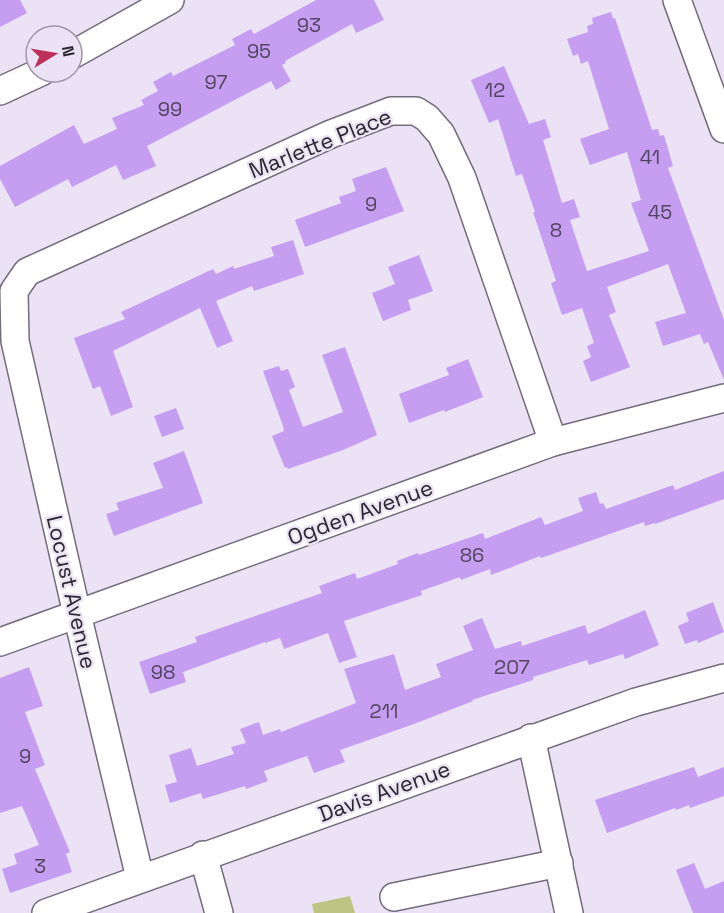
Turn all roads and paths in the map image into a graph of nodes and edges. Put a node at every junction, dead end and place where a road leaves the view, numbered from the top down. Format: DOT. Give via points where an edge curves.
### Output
graph roads {
  1 [pos="170,0"];
  2 [pos="677,0"];
  3 [pos="84,48"];
  4 [pos="24,80"];
  5 [pos="717,87"];
  6 [pos="0,91"];
  7 [pos="724,129"];
  8 [pos="14,305"];
  9 [pos="724,398"];
  10 [pos="553,442"];
  11 [pos="77,614"];
  12 [pos="0,642"];
  13 [pos="724,678"];
  14 [pos="531,738"];
  15 [pos="204,855"];
  16 [pos="559,863"];
  17 [pos="140,878"];
  18 [pos="394,897"];
  19 [pos="46,913"];
  20 [pos="219,913"];
  21 [pos="569,913"];
  1 -- 3 [label="street"];
  2 -- 5 [label="street"];
  4 -- 6 [label="street"];
  5 -- 7 [label="street"];
  8 -- 10 [label="street, Marlette Place" via="14,291 27,272 331,134 391,111 416,111 441,134 462,177"];
  8 -- 11 [label="street, Locust Avenue" via="15,341"];
  9 -- 10 [label="street, Ogden Avenue"];
  10 -- 11 [label="street, Ogden Avenue"];
  11 -- 12 [label="street, Ogden Avenue"];
  11 -- 17 [label="street, Locust Avenue"];
  13 -- 14 [label="street, Davis Avenue" via="636,702"];
  14 -- 15 [label="street, Davis Avenue"];
  14 -- 16 [label="street"];
  15 -- 17 [label="street, Davis Avenue"];
  15 -- 20 [label="street"];
  16 -- 18 [label="street"];
  16 -- 21 [label="street"];
  17 -- 19 [label="street, Davis Avenue"];
}
